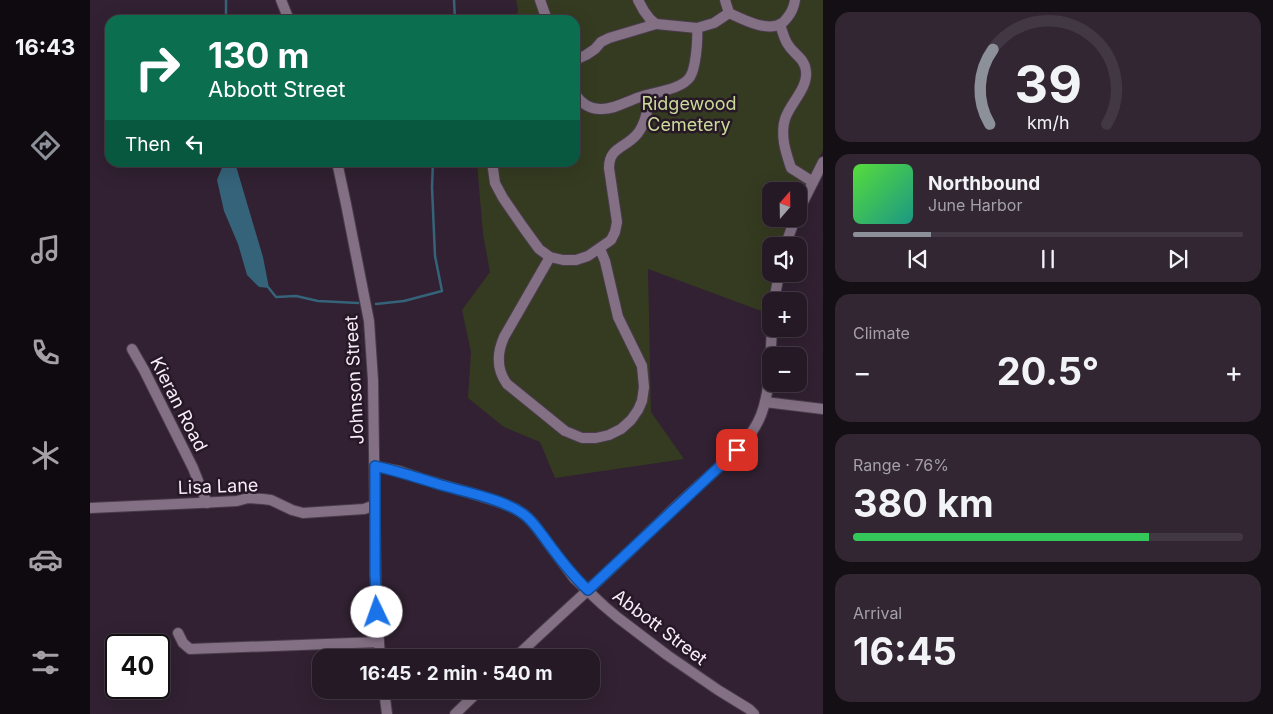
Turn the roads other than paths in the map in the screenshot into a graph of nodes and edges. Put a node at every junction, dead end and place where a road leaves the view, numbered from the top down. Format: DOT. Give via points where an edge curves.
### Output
graph roads {
  1 [pos="281,0"];
  2 [pos="540,0"];
  3 [pos="638,0"];
  4 [pos="725,0"];
  5 [pos="795,0"];
  6 [pos="729,13"];
  7 [pos="287,15"];
  8 [pos="545,15"];
  9 [pos="656,24"];
  10 [pos="780,25"];
  11 [pos="697,28"];
  12 [pos="580,58"];
  13 [pos="650,95"];
  14 [pos="580,101"];
  15 [pos="823,162"];
  16 [pos="338,167"];
  17 [pos="493,167"];
  18 [pos="813,182"];
  19 [pos="808,192"];
  20 [pos="600,249"];
  21 [pos="550,257"];
  22 [pos="771,337"];
  23 [pos="132,348"];
  24 [pos="765,402"];
  25 [pos="823,409"];
  26 [pos="375,466"];
  27 [pos="207,503"];
  28 [pos="375,505"];
  29 [pos="90,508"];
  30 [pos="588,590"];
  31 [pos="178,633"];
  32 [pos="379,642"];
  33 [pos="379,649"];
  34 [pos="525,649"];
  35 [pos="385,699"];
  36 [pos="471,699"];
  37 [pos="387,714"];
  38 [pos="455,714"];
  39 [pos="754,714"];
  1 -- 7 [label="street"];
  2 -- 8 [label="street"];
  3 -- 9 [label="street"];
  4 -- 6 [label="street"];
  5 -- 10 [label="street" via="790,15"];
  6 -- 10 [label="street" via="750,23"];
  6 -- 11 [label="street" via="714,23"];
  9 -- 11 [label="street"];
  9 -- 12 [label="street" via="609,38"];
  10 -- 18 [label="street" via="789,46 805,64 806,73 805,82 784,121 785,148 791,168"];
  11 -- 13 [label="street" via="693,71 689,78 683,84"];
  13 -- 14 [label="street" via="602,110"];
  13 -- 20 [label="street" via="639,132 612,154 609,162 617,222 611,240"];
  15 -- 18 [label="street"];
  16 -- 26 [label="street, Johnson Street" via="369,321"];
  17 -- 21 [label="street" via="495,183 503,198 540,249"];
  18 -- 19 [label="street"];
  20 -- 21 [label="street" via="576,260"];
  20 -- 21 [label="street" via="606,261 618,317 642,366 644,387 642,401 631,420 621,429 596,438 582,438 565,431 501,377 498,363 504,337"];
  22 -- 24 [label="street"];
  23 -- 27 [label="street, Kieran Road" via="193,468"];
  24 -- 25 [label="street"];
  24 -- 30 [label="street" via="754,428 729,458"];
  26 -- 28 [label="street, Johnson Street"];
  26 -- 30 [label="street, Abbott Street" via="516,509 533,523 574,578"];
  27 -- 28 [label="street, Lisa Lane" via="263,499 303,513 364,509"];
  27 -- 29 [label="street, Lisa Lane"];
  28 -- 32 [label="street, Johnson Street"];
  30 -- 34 [label="street"];
  30 -- 39 [label="street, Abbott Street" via="649,641"];
  31 -- 32 [label="street" via="190,649"];
  32 -- 33 [label="street, Johnson Street"];
  35 -- 37 [label="street"];
  36 -- 38 [label="street"];
}
